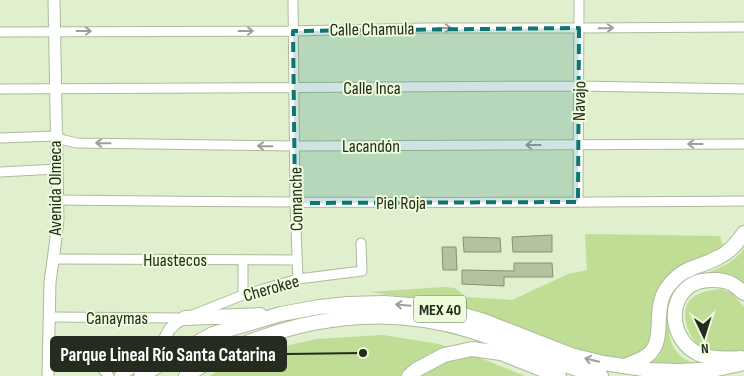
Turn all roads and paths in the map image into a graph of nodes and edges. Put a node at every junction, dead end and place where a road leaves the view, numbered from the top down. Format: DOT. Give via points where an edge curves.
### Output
graph roads {
  1 [pos="54,0"];
  2 [pos="293,0"];
  3 [pos="579,0"];
  4 [pos="744,27"];
  5 [pos="579,28"];
  6 [pos="54,31"];
  7 [pos="293,31"];
  8 [pos="0,32"];
  9 [pos="579,86"];
  10 [pos="55,88"];
  11 [pos="294,88"];
  12 [pos="0,89"];
  13 [pos="744,89"];
  14 [pos="55,136"];
  15 [pos="0,138"];
  16 [pos="744,144"];
  17 [pos="578,145"];
  18 [pos="295,146"];
  19 [pos="56,168"];
  20 [pos="0,172"];
  21 [pos="58,200"];
  22 [pos="744,200"];
  23 [pos="578,202"];
  24 [pos="296,203"];
  25 [pos="744,233"];
  26 [pos="361,243"];
  27 [pos="53,259"];
  28 [pos="243,260"];
  29 [pos="297,260"];
  30 [pos="298,278"];
  31 [pos="744,293"];
  32 [pos="243,294"];
  33 [pos="281,314"];
  34 [pos="49,317"];
  35 [pos="185,318"];
  36 [pos="89,354"];
  37 [pos="744,358"];
  38 [pos="744,363"];
  39 [pos="625,366"];
  40 [pos="48,376"];
  41 [pos="109,376"];
  42 [pos="120,376"];
  43 [pos="141,376"];
  44 [pos="186,376"];
  45 [pos="409,376"];
  46 [pos="559,376"];
  47 [pos="601,376"];
  1 -- 6 [label="street, Avenida Olmeca"];
  2 -- 7 [label="street, Comanche"];
  3 -- 5 [label="street, Navajo"];
  5 -- 4 [label="street, Calle Chamula, one-way"];
  7 -- 5 [label="street, Calle Chamula, one-way"];
  5 -- 9 [label="street, Navajo"];
  6 -- 7 [label="street, Calle Chamula, one-way"];
  6 -- 8 [label="street, Calle Chamula"];
  6 -- 10 [label="street, Avenida Olmeca"];
  7 -- 11 [label="street, Comanche"];
  9 -- 11 [label="street, Calle Inca"];
  9 -- 13 [label="street, Calle Inca"];
  9 -- 17 [label="street, Navajo"];
  10 -- 11 [label="street, Calle Inca"];
  10 -- 12 [label="street, Calle Inca"];
  10 -- 14 [label="street, Avenida Olmeca"];
  11 -- 18 [label="street, Comanche"];
  14 -- 15 [label="street, Lacandón"];
  18 -- 14 [label="street, Lacandón, one-way" via="77,143"];
  14 -- 19 [label="street, Avenida Olmeca"];
  16 -- 17 [label="street, Lacandón, one-way"];
  17 -- 18 [label="street, Lacandón, one-way"];
  17 -- 23 [label="street, Navajo"];
  18 -- 24 [label="street, Comanche"];
  19 -- 20 [label="street"];
  19 -- 21 [label="street, Avenida Olmeca"];
  21 -- 24 [label="street, Piel Roja"];
  21 -- 27 [label="street, Avenida Olmeca"];
  22 -- 23 [label="street, Piel Roja"];
  23 -- 24 [label="street, Piel Roja"];
  24 -- 29 [label="street, Comanche"];
  25 -- 39 [label="highway" via="736,245 718,258 688,269 676,278 660,302 658,341 654,349 649,355"];
  26 -- 30 [label="street, Cherokee" via="362,271"];
  27 -- 28 [label="street, Huastecos"];
  27 -- 34 [label="street, Avenida Olmeca"];
  28 -- 29 [label="street, Huastecos"];
  28 -- 32 [label="street"];
  29 -- 30 [label="street, Comanche"];
  30 -- 32 [label="street, Cherokee"];
  31 -- 37 [label="highway" via="731,284 704,280 683,292 674,316 676,329 688,347 711,357"];
  32 -- 35 [label="street, Cherokee"];
  33 -- 35 [label="highway"];
  39 -- 33 [label="highway, MEX 40, one-way" via="571,355 484,320 436,307 348,304"];
  33 -- 43 [label="highway, MEX 40" via="213,334"];
  34 -- 35 [label="street, Canaymas"];
  34 -- 40 [label="street, Avenida Olmeca"];
  35 -- 42 [label="street" via="169,330 160,348"];
  36 -- 41 [label="street"];
  38 -- 39 [label="highway, MEX 40" via="717,369 679,371"];
  44 -- 47 [label="highway, MEX 40" via="220,355 264,336 321,321 395,316 434,321 472,331 576,370"];
  45 -- 46 [label="highway" via="444,354 472,349 501,353"];
}
